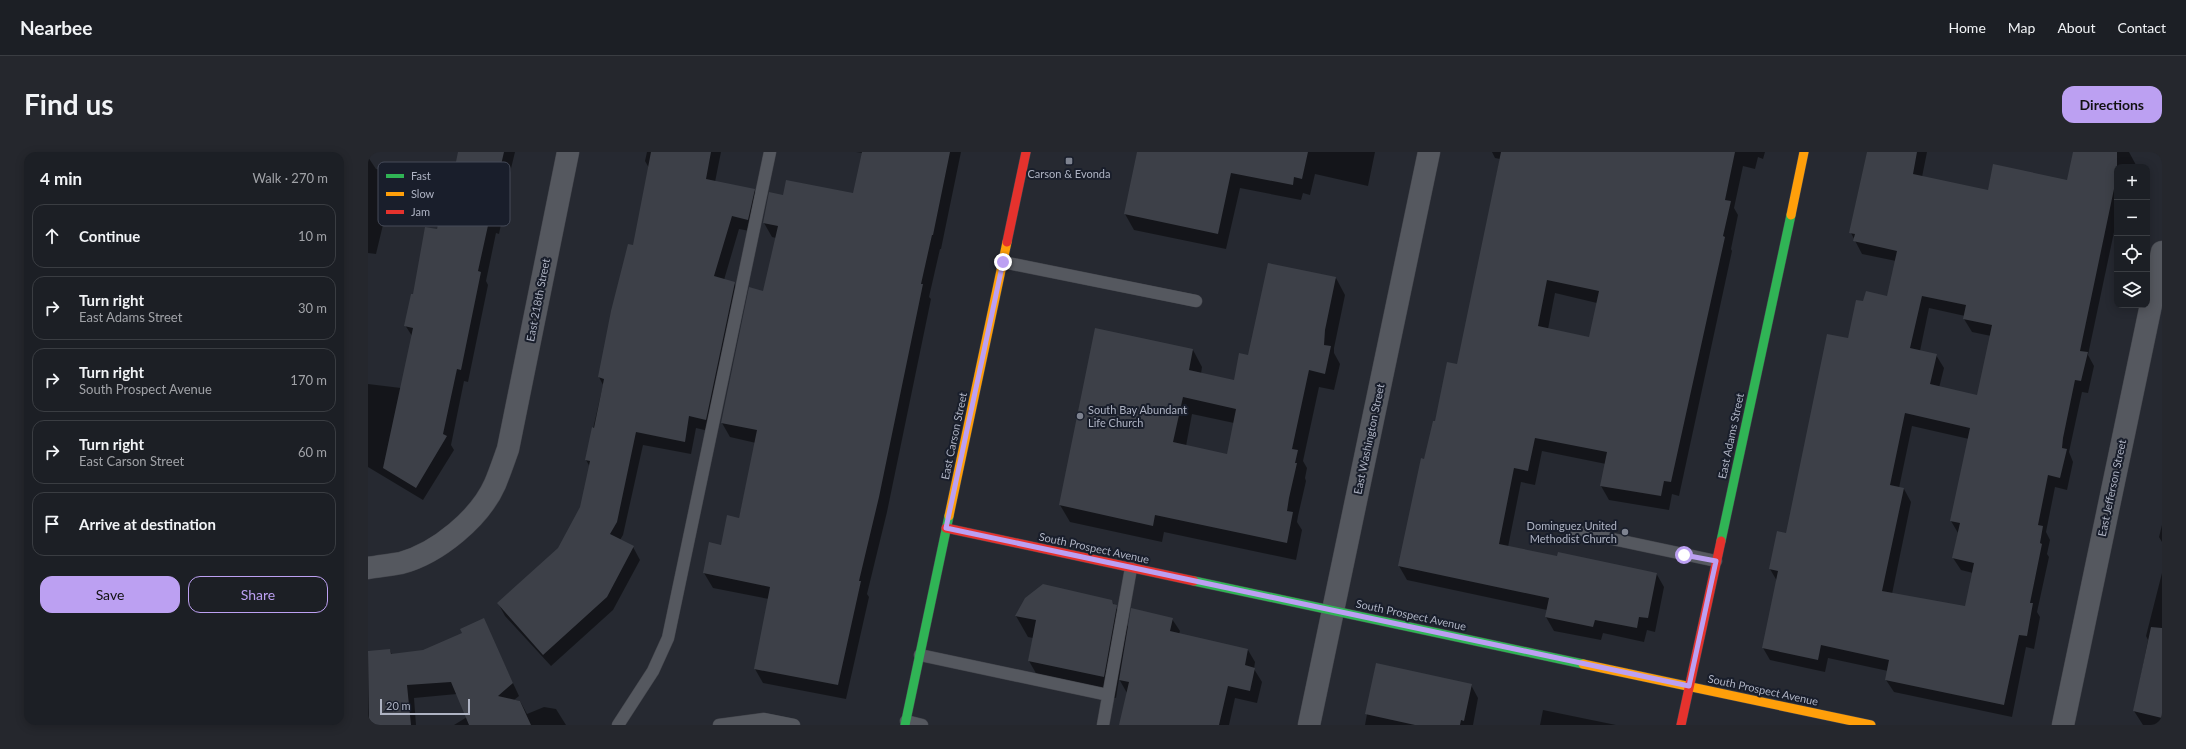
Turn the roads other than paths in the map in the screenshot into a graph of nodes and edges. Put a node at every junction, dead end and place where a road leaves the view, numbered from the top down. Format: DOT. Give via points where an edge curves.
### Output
graph roads {
  1 [pos="568,152"];
  2 [pos="770,152"];
  3 [pos="1026,152"];
  4 [pos="1429,152"];
  5 [pos="1804,152"];
  6 [pos="2162,252"];
  7 [pos="1003,262"];
  8 [pos="1196,300"];
  9 [pos="946,528"];
  10 [pos="1570,530"];
  11 [pos="1716,561"];
  12 [pos="368,568"];
  13 [pos="1131,568"];
  14 [pos="1333,611"];
  15 [pos="920,655"];
  16 [pos="1689,686"];
  17 [pos="1108,695"];
  18 [pos="906,723"];
  19 [pos="618,725"];
  20 [pos="719,725"];
  21 [pos="794,725"];
  22 [pos="922,725"];
  23 [pos="1103,725"];
  24 [pos="1309,725"];
  25 [pos="1681,725"];
  26 [pos="1871,725"];
  27 [pos="2063,725"];
  1 -- 12 [label="street, East 218th Street" via="508,449 495,485 476,515 454,534 426,552 402,562"];
  2 -- 19 [label="lane" via="668,638 653,672"];
  3 -- 7 [label="street, East Carson Street"];
  4 -- 14 [label="street, East Washington Street"];
  5 -- 11 [label="street, East Adams Street"];
  6 -- 27 [label="street, East Jefferson Street"];
  7 -- 8 [label="lane"];
  7 -- 9 [label="street, East Carson Street"];
  9 -- 13 [label="street, South Prospect Avenue"];
  9 -- 15 [label="street, East Carson Street"];
  10 -- 11 [label="lane"];
  11 -- 16 [label="street, East Adams Street"];
  13 -- 14 [label="street, South Prospect Avenue"];
  13 -- 17 [label="lane"];
  14 -- 16 [label="street, South Prospect Avenue"];
  14 -- 24 [label="street, East Washington Street"];
  15 -- 17 [label="lane"];
  15 -- 18 [label="street, East Carson Street"];
  16 -- 25 [label="street, East Adams Street"];
  16 -- 26 [label="street, South Prospect Avenue"];
  17 -- 23 [label="lane"];
  18 -- 22 [label="lane"];
  20 -- 21 [label="lane" via="764,719"];
}
